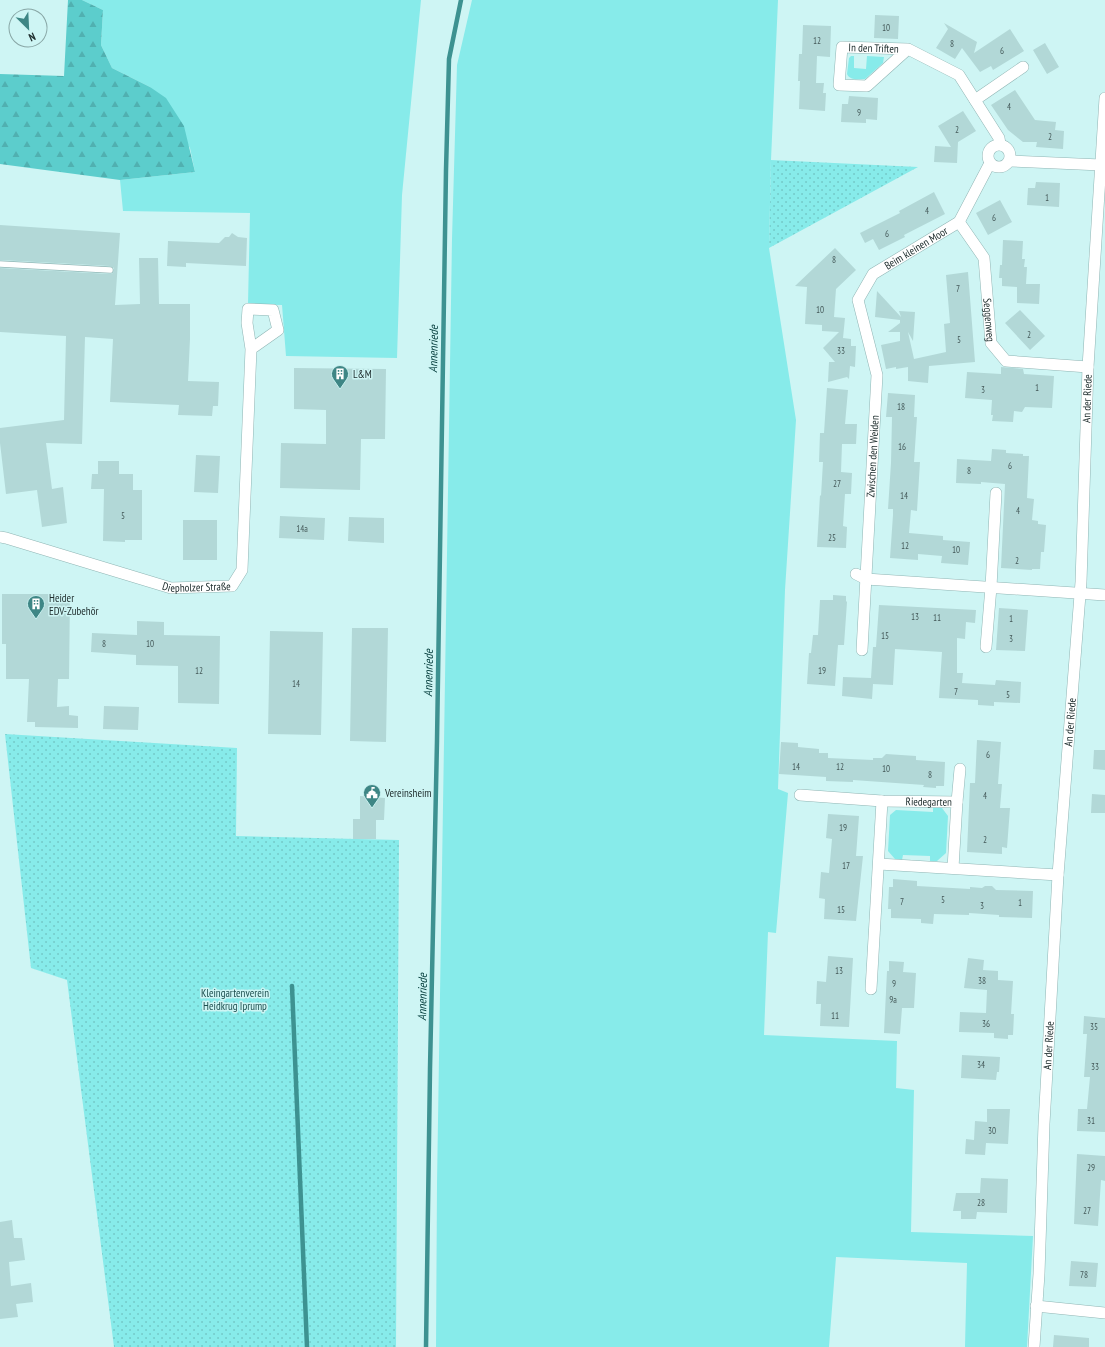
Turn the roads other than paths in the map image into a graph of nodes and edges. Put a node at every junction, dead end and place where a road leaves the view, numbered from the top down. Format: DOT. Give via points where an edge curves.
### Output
graph roads {
  1 [pos="908,49"];
  2 [pos="1023,67"];
  3 [pos="1105,98"];
  4 [pos="975,100"];
  5 [pos="1000,144"];
  6 [pos="1010,161"];
  7 [pos="990,163"];
  8 [pos="1101,165"];
  9 [pos="959,222"];
  10 [pos="0,264"];
  11 [pos="110,270"];
  12 [pos="867,335"];
  13 [pos="251,350"];
  14 [pos="1088,368"];
  15 [pos="996,493"];
  16 [pos="0,537"];
  17 [pos="861,577"];
  18 [pos="991,587"];
  19 [pos="1080,593"];
  20 [pos="1105,595"];
  21 [pos="986,647"];
  22 [pos="862,650"];
  23 [pos="960,769"];
  24 [pos="800,795"];
  25 [pos="882,801"];
  26 [pos="957,802"];
  27 [pos="879,864"];
  28 [pos="953,868"];
  29 [pos="1058,875"];
  30 [pos="871,989"];
  31 [pos="1036,1306"];
  32 [pos="1105,1313"];
  33 [pos="1034,1347"];
  1 -- 1 [label="street, In den Triften" via="842,47 839,85 867,86"];
  1 -- 4 [label="street, In den Triften" via="959,75"];
  2 -- 4 [label="street"];
  3 -- 8 [label="street, An der Riede"];
  4 -- 5 [label="street, In den Triften" via="999,138"];
  5 -- 6 [label="street, In den Triften" via="1009,150"];
  5 -- 7 [label="street" via="993,146 989,151"];
  6 -- 7 [label="street" via="1001,168"];
  6 -- 8 [label="street"];
  7 -- 9 [label="street, Beim kleinen Moor"];
  8 -- 14 [label="street, An der Riede"];
  9 -- 12 [label="street, Beim kleinen Moor" via="873,274 858,300"];
  9 -- 14 [label="street, Seggenweg" via="984,258 991,343 1006,361"];
  10 -- 11 [label="lane"];
  12 -- 17 [label="street, Zwischen den Weiden" via="877,375"];
  13 -- 16 [label="street, Diepholzer Straße" via="242,570 232,586 172,588"];
  14 -- 19 [label="street, An der Riede"];
  15 -- 18 [label="street"];
  17 -- 18 [label="street"];
  17 -- 22 [label="street, Zwischen den Weiden"];
  18 -- 19 [label="street"];
  18 -- 21 [label="street"];
  19 -- 20 [label="street"];
  19 -- 29 [label="street, An der Riede"];
  23 -- 26 [label="street"];
  24 -- 25 [label="street, Riedegarten"];
  25 -- 26 [label="street, Riedegarten"];
  25 -- 27 [label="street"];
  26 -- 28 [label="street, Riedegarten"];
  27 -- 28 [label="street"];
  27 -- 30 [label="street"];
  28 -- 29 [label="street"];
  29 -- 31 [label="street, An der Riede"];
  31 -- 32 [label="street"];
  31 -- 33 [label="street, An der Riede"];
}
